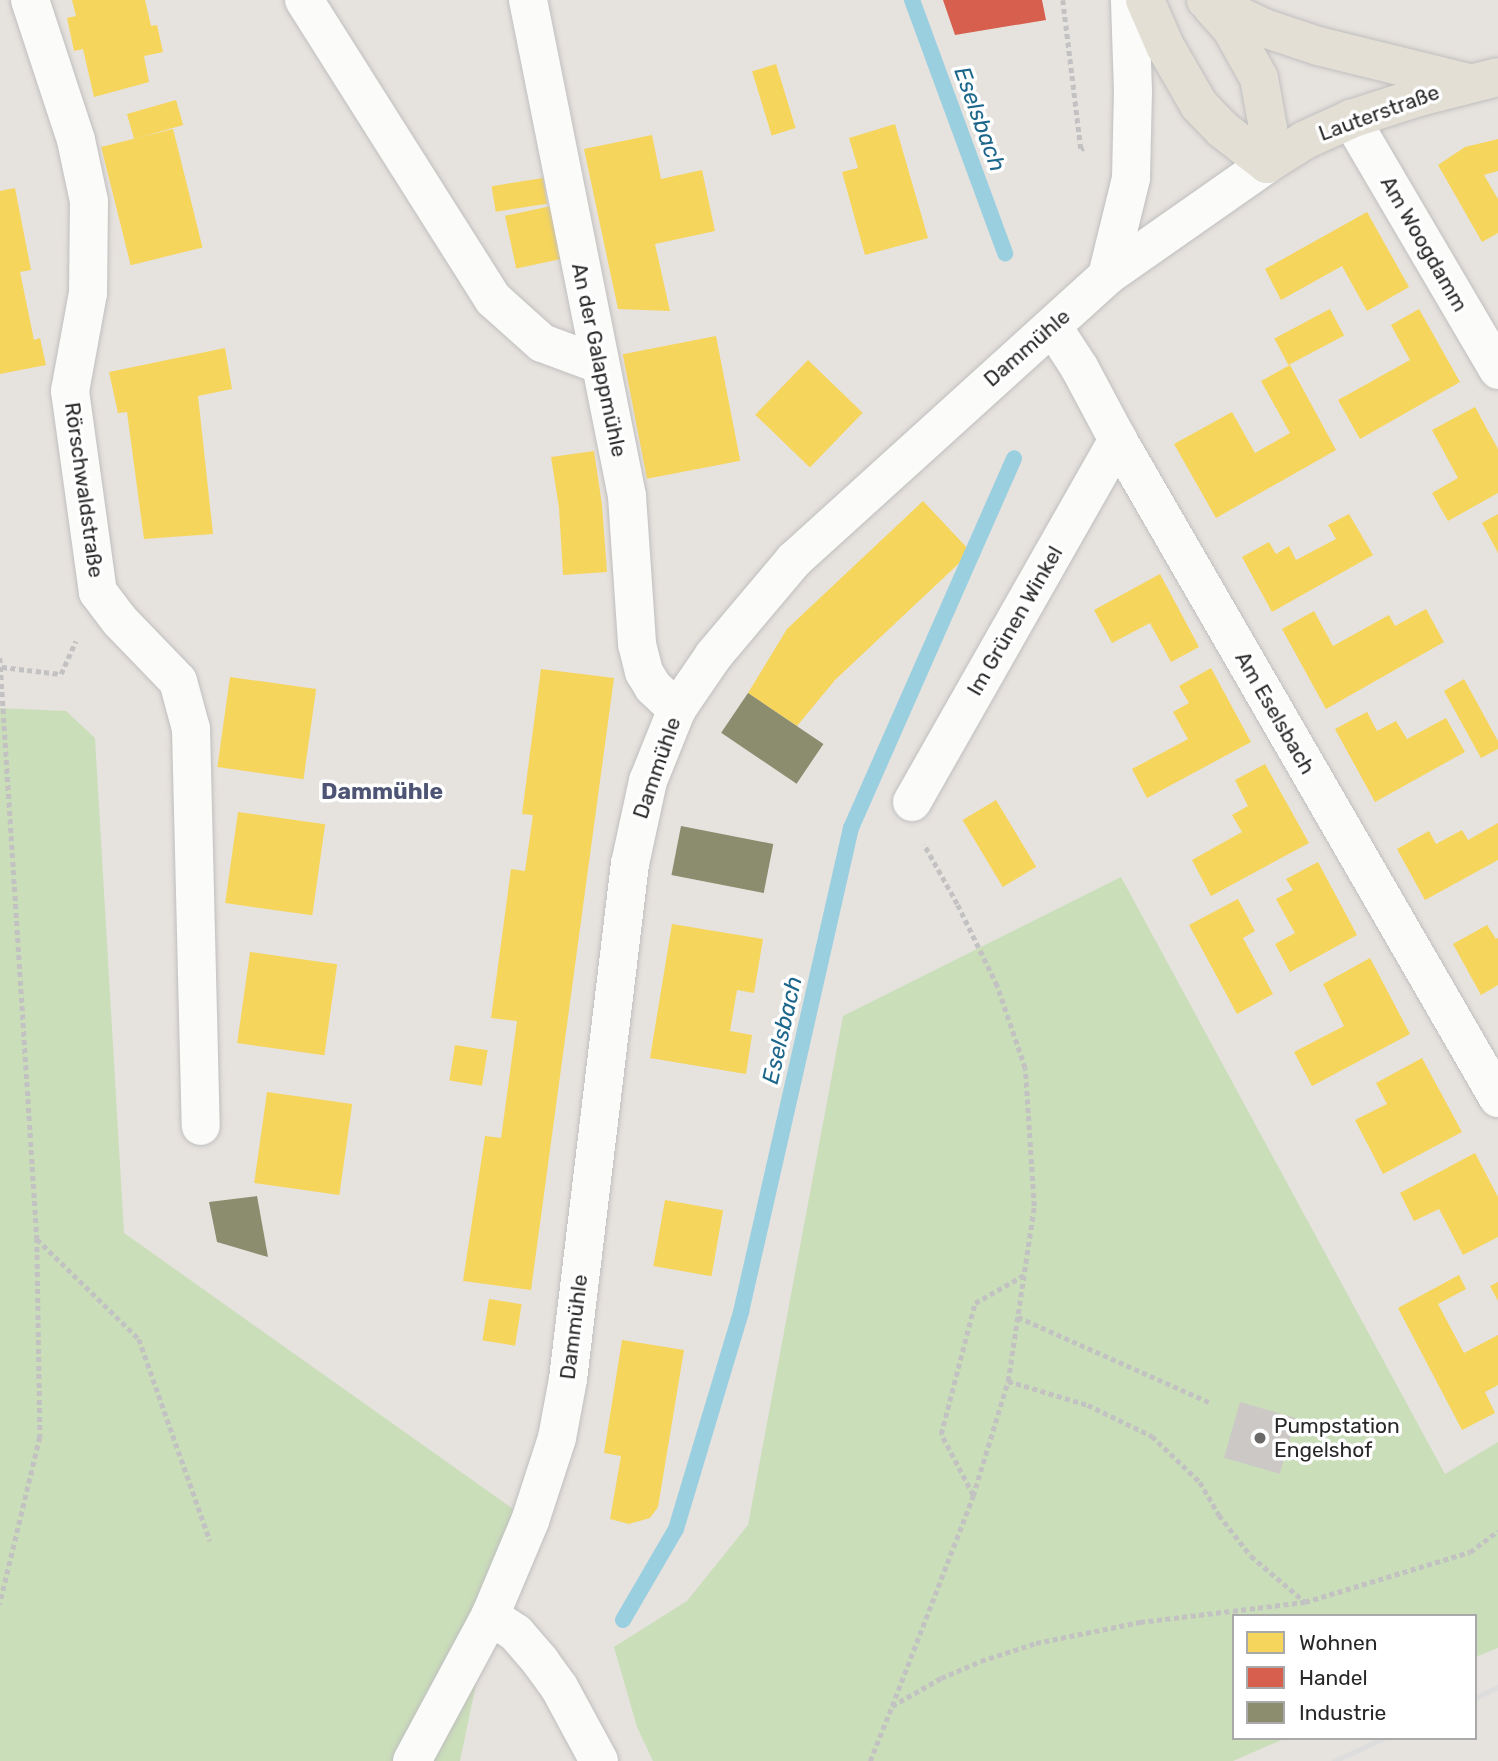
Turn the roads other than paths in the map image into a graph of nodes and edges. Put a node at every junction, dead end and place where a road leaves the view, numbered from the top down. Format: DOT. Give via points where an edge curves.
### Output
graph roads {
  1 [pos="30,0"];
  2 [pos="304,0"];
  3 [pos="528,0"];
  4 [pos="1130,0"];
  5 [pos="1145,0"];
  6 [pos="1206,0"];
  7 [pos="1484,80"];
  8 [pos="1351,119"];
  9 [pos="1267,164"];
  10 [pos="1107,276"];
  11 [pos="1053,327"];
  12 [pos="599,364"];
  13 [pos="1498,370"];
  14 [pos="1118,440"];
  15 [pos="677,709"];
  16 [pos="912,802"];
  17 [pos="1498,1098"];
  18 [pos="201,1126"];
  19 [pos="490,1616"];
  20 [pos="412,1761"];
  21 [pos="599,1761"];
  1 -- 18 [label="street, Rörschwaldstraße" via="76,140 89,201 88,293 70,391 98,592 178,681 191,730"];
  2 -- 12 [label="street" via="493,299 542,343"];
  3 -- 12 [label="street, An der Galappmühle"];
  4 -- 10 [label="street" via="1131,178"];
  5 -- 9 [label="main road" via="1199,104 1222,129"];
  6 -- 7 [label="main road" via="1264,28 1318,46"];
  6 -- 9 [label="main road" via="1231,28 1259,78 1268,128"];
  7 -- 8 [label="main road, Lauterstraße"];
  8 -- 9 [label="main road, Lauterstraße"];
  8 -- 13 [label="street, Am Woogdamm"];
  9 -- 10 [label="street, Dammühle"];
  10 -- 11 [label="street, Dammühle"];
  11 -- 14 [label="street, Am Eselsbach"];
  11 -- 15 [label="street, Dammühle" via="794,560 714,655"];
  12 -- 15 [label="street, An der Galappmühle" via="627,496 640,659 653,687"];
  14 -- 16 [label="street, Im Grünen Winkel"];
  14 -- 17 [label="street, Am Eselsbach"];
  15 -- 19 [label="street, Dammühle" via="649,781 629,864 568,1379 556,1438 530,1521"];
  19 -- 20 [label="street, Dammühle"];
  19 -- 21 [label="street" via="516,1633 540,1661"];
}
